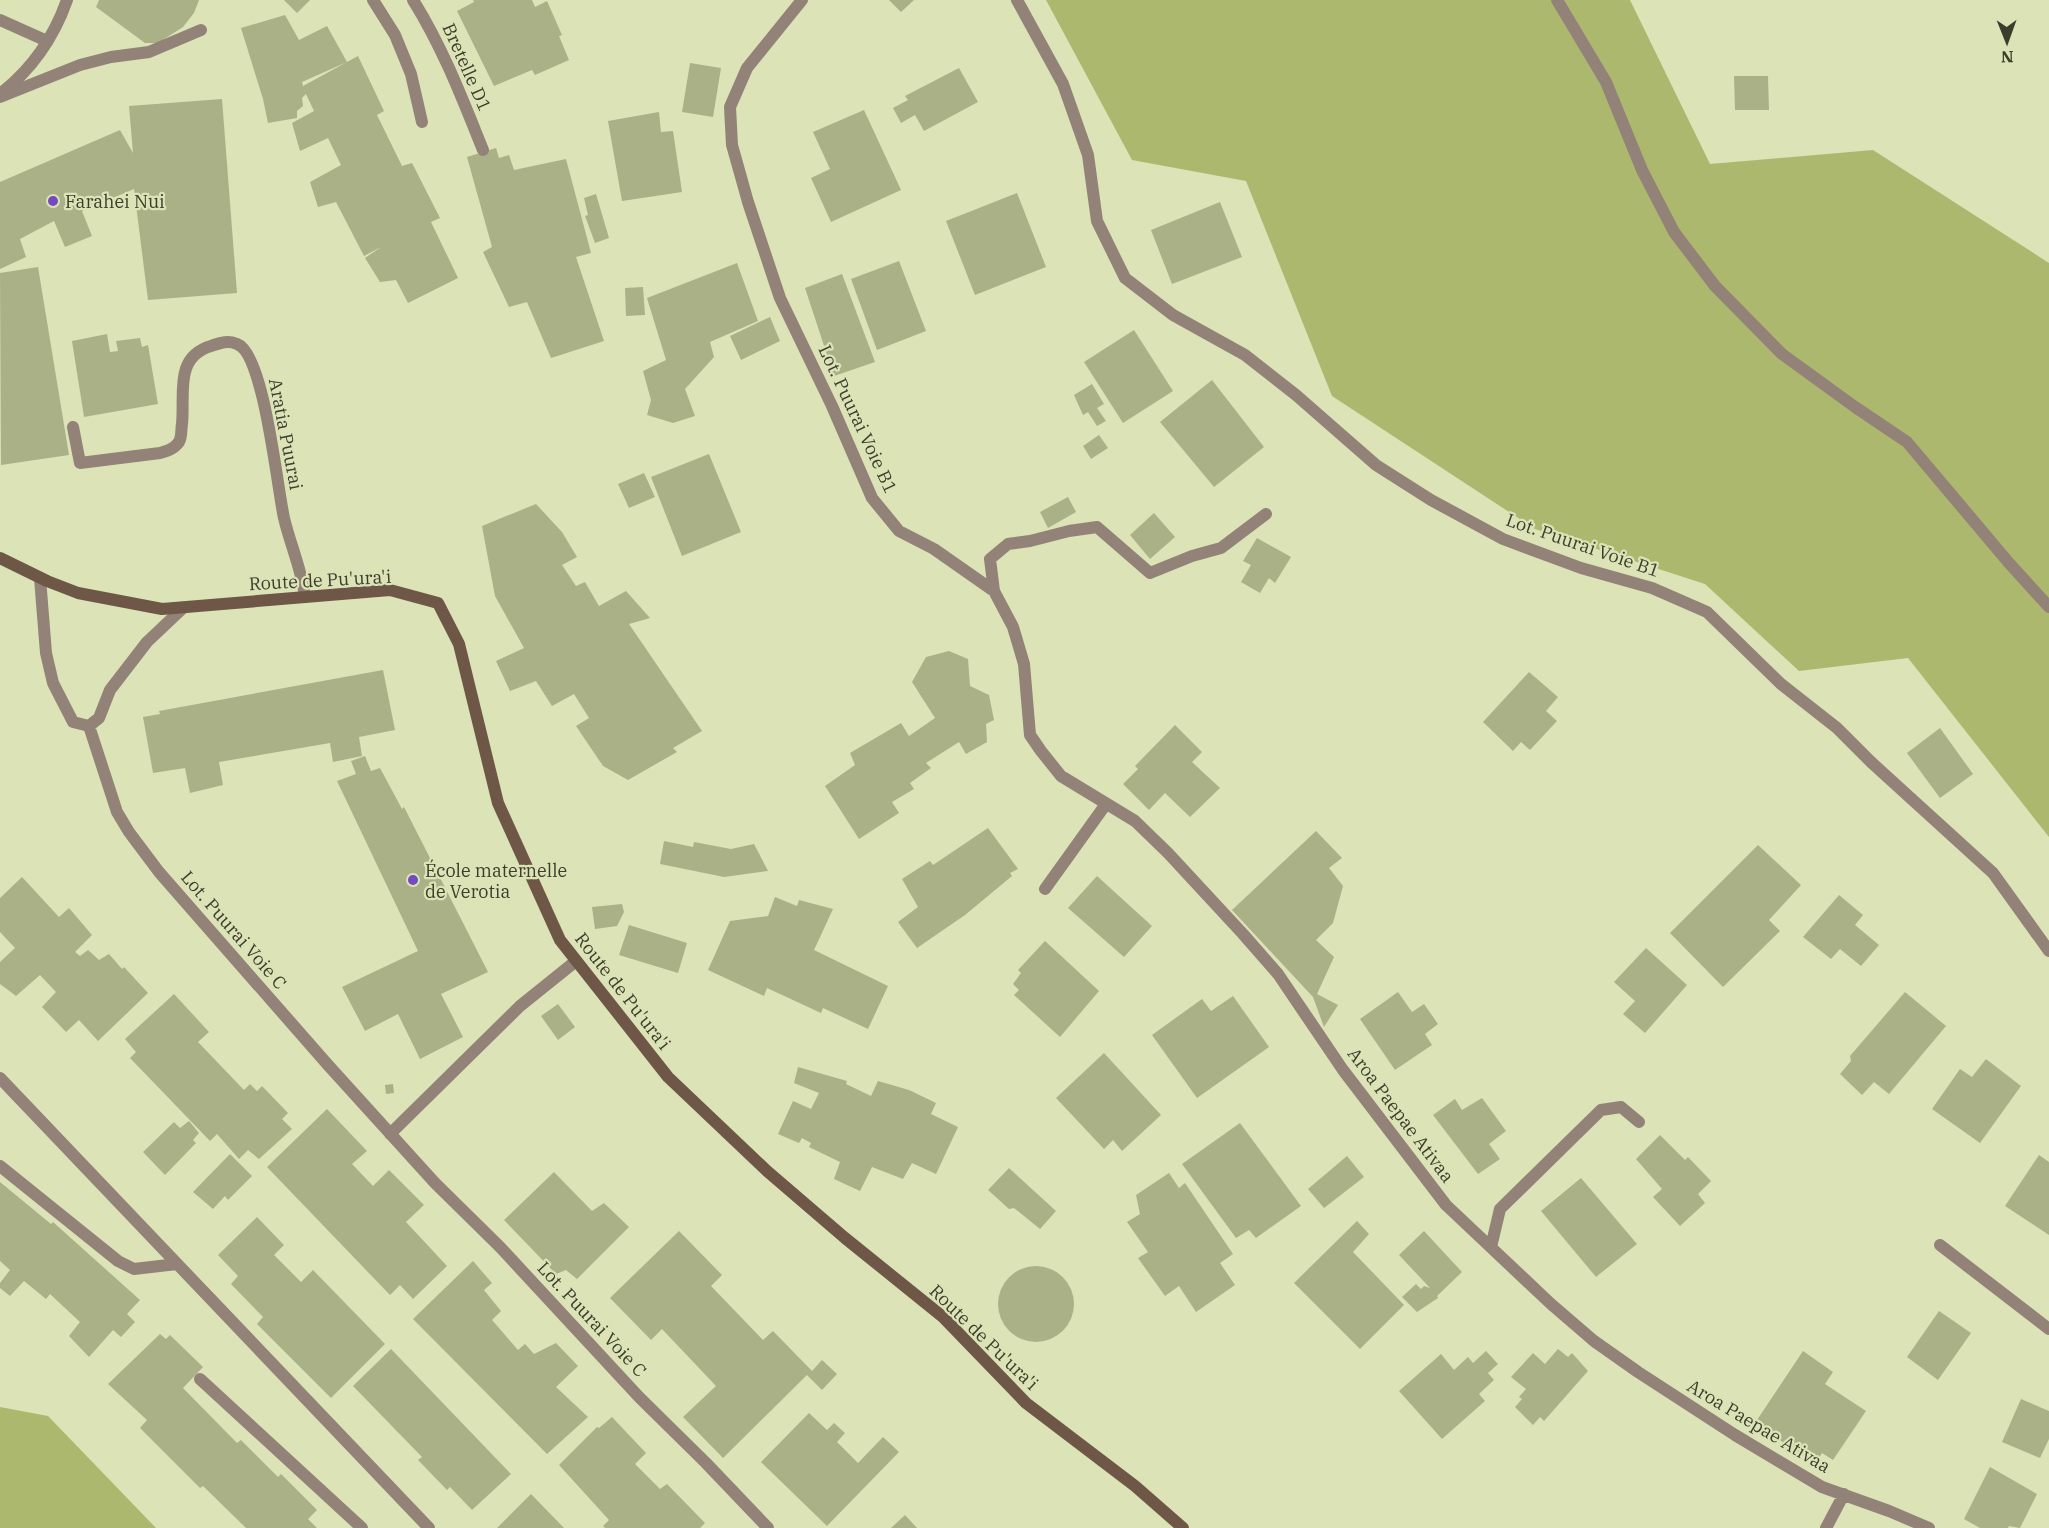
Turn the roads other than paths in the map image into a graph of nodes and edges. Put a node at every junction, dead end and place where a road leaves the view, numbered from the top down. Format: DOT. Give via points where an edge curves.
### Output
graph roads {
  1 [pos="67,0"];
  2 [pos="373,0"];
  3 [pos="413,0"];
  4 [pos="802,0"];
  5 [pos="1017,0"];
  6 [pos="1557,0"];
  7 [pos="0,20"];
  8 [pos="201,30"];
  9 [pos="47,41"];
  10 [pos="0,95"];
  11 [pos="422,122"];
  12 [pos="483,150"];
  13 [pos="73,427"];
  14 [pos="1266,514"];
  15 [pos="0,558"];
  16 [pos="40,578"];
  17 [pos="994,591"];
  18 [pos="305,597"];
  19 [pos="2049,607"];
  20 [pos="183,608"];
  21 [pos="89,726"];
  22 [pos="1106,804"];
  23 [pos="1045,889"];
  24 [pos="2049,951"];
  25 [pos="576,961"];
  26 [pos="0,1078"];
  27 [pos="1639,1122"];
  28 [pos="390,1134"];
  29 [pos="0,1166"];
  30 [pos="1940,1245"];
  31 [pos="1491,1247"];
  32 [pos="177,1264"];
  33 [pos="2049,1329"];
  34 [pos="200,1379"];
  35 [pos="1844,1494"];
  36 [pos="362,1528"];
  37 [pos="429,1528"];
  38 [pos="768,1528"];
  39 [pos="1183,1528"];
  40 [pos="1826,1528"];
  41 [pos="1929,1528"];
  1 -- 9 [label="street"];
  2 -- 11 [label="street" via="411,74"];
  3 -- 12 [label="street, Bretelle D1" via="453,74"];
  4 -- 17 [label="street, Lot. Puurai Voie B1" via="747,68 729,107 732,145 748,202 780,297 872,498 899,531 934,549"];
  5 -- 24 [label="street, Lot. Puurai Voie B1" via="1063,84 1088,154 1097,222 1125,278 1173,315 1245,355 1376,465 1431,500 1503,539 1581,568 1652,588 1707,612 1781,684 1837,728 1993,873"];
  6 -- 19 [label="street" via="1606,82 1642,170 1674,232 1715,286 1782,354 1907,442"];
  7 -- 9 [label="street"];
  8 -- 10 [label="street" via="150,52 80,65"];
  9 -- 10 [label="street" via="17,81"];
  13 -- 18 [label="street, Aratia Puurai" via="80,463 172,449 180,440 183,372 205,347 225,341 240,344 249,353 261,385 284,518"];
  14 -- 17 [label="street" via="1221,548 1150,573 1097,527 1008,544 990,559"];
  15 -- 16 [label="main road, Route de Pu'ura'i"];
  16 -- 20 [label="main road, Route de Pu'ura'i" via="78,593 162,609"];
  16 -- 21 [label="street" via="46,652 53,682 73,722"];
  17 -- 22 [label="street, Aroa Paepae Ativaa" via="1013,627 1024,664 1030,735 1061,776"];
  18 -- 20 [label="main road, Route de Pu'ura'i"];
  18 -- 25 [label="main road, Route de Pu'ura'i" via="390,590 438,603 459,644 498,803 560,940"];
  20 -- 21 [label="street" via="147,642 110,690 99,718"];
  21 -- 28 [label="street, Lot. Puurai Voie C" via="117,812 129,832 159,872"];
  22 -- 23 [label="street"];
  22 -- 31 [label="street, Aroa Paepae Ativaa" via="1135,821 1152,837 1244,934 1278,974 1411,1161 1446,1204"];
  25 -- 28 [label="street" via="520,1006"];
  25 -- 39 [label="main road, Route de Pu'ura'i" via="669,1077 767,1172 943,1317 1026,1403"];
  26 -- 32 [label="street"];
  27 -- 31 [label="street" via="1620,1107 1601,1110 1500,1209"];
  28 -- 38 [label="street, Lot. Puurai Voie C"];
  29 -- 32 [label="street" via="118,1261 134,1269"];
  30 -- 33 [label="street"];
  31 -- 35 [label="street, Aroa Paepae Ativaa" via="1594,1341 1735,1435 1822,1487"];
  32 -- 37 [label="street"];
  34 -- 36 [label="street"];
  35 -- 40 [label="street"];
  35 -- 41 [label="street, Aroa Paepae Ativaa"];
}
